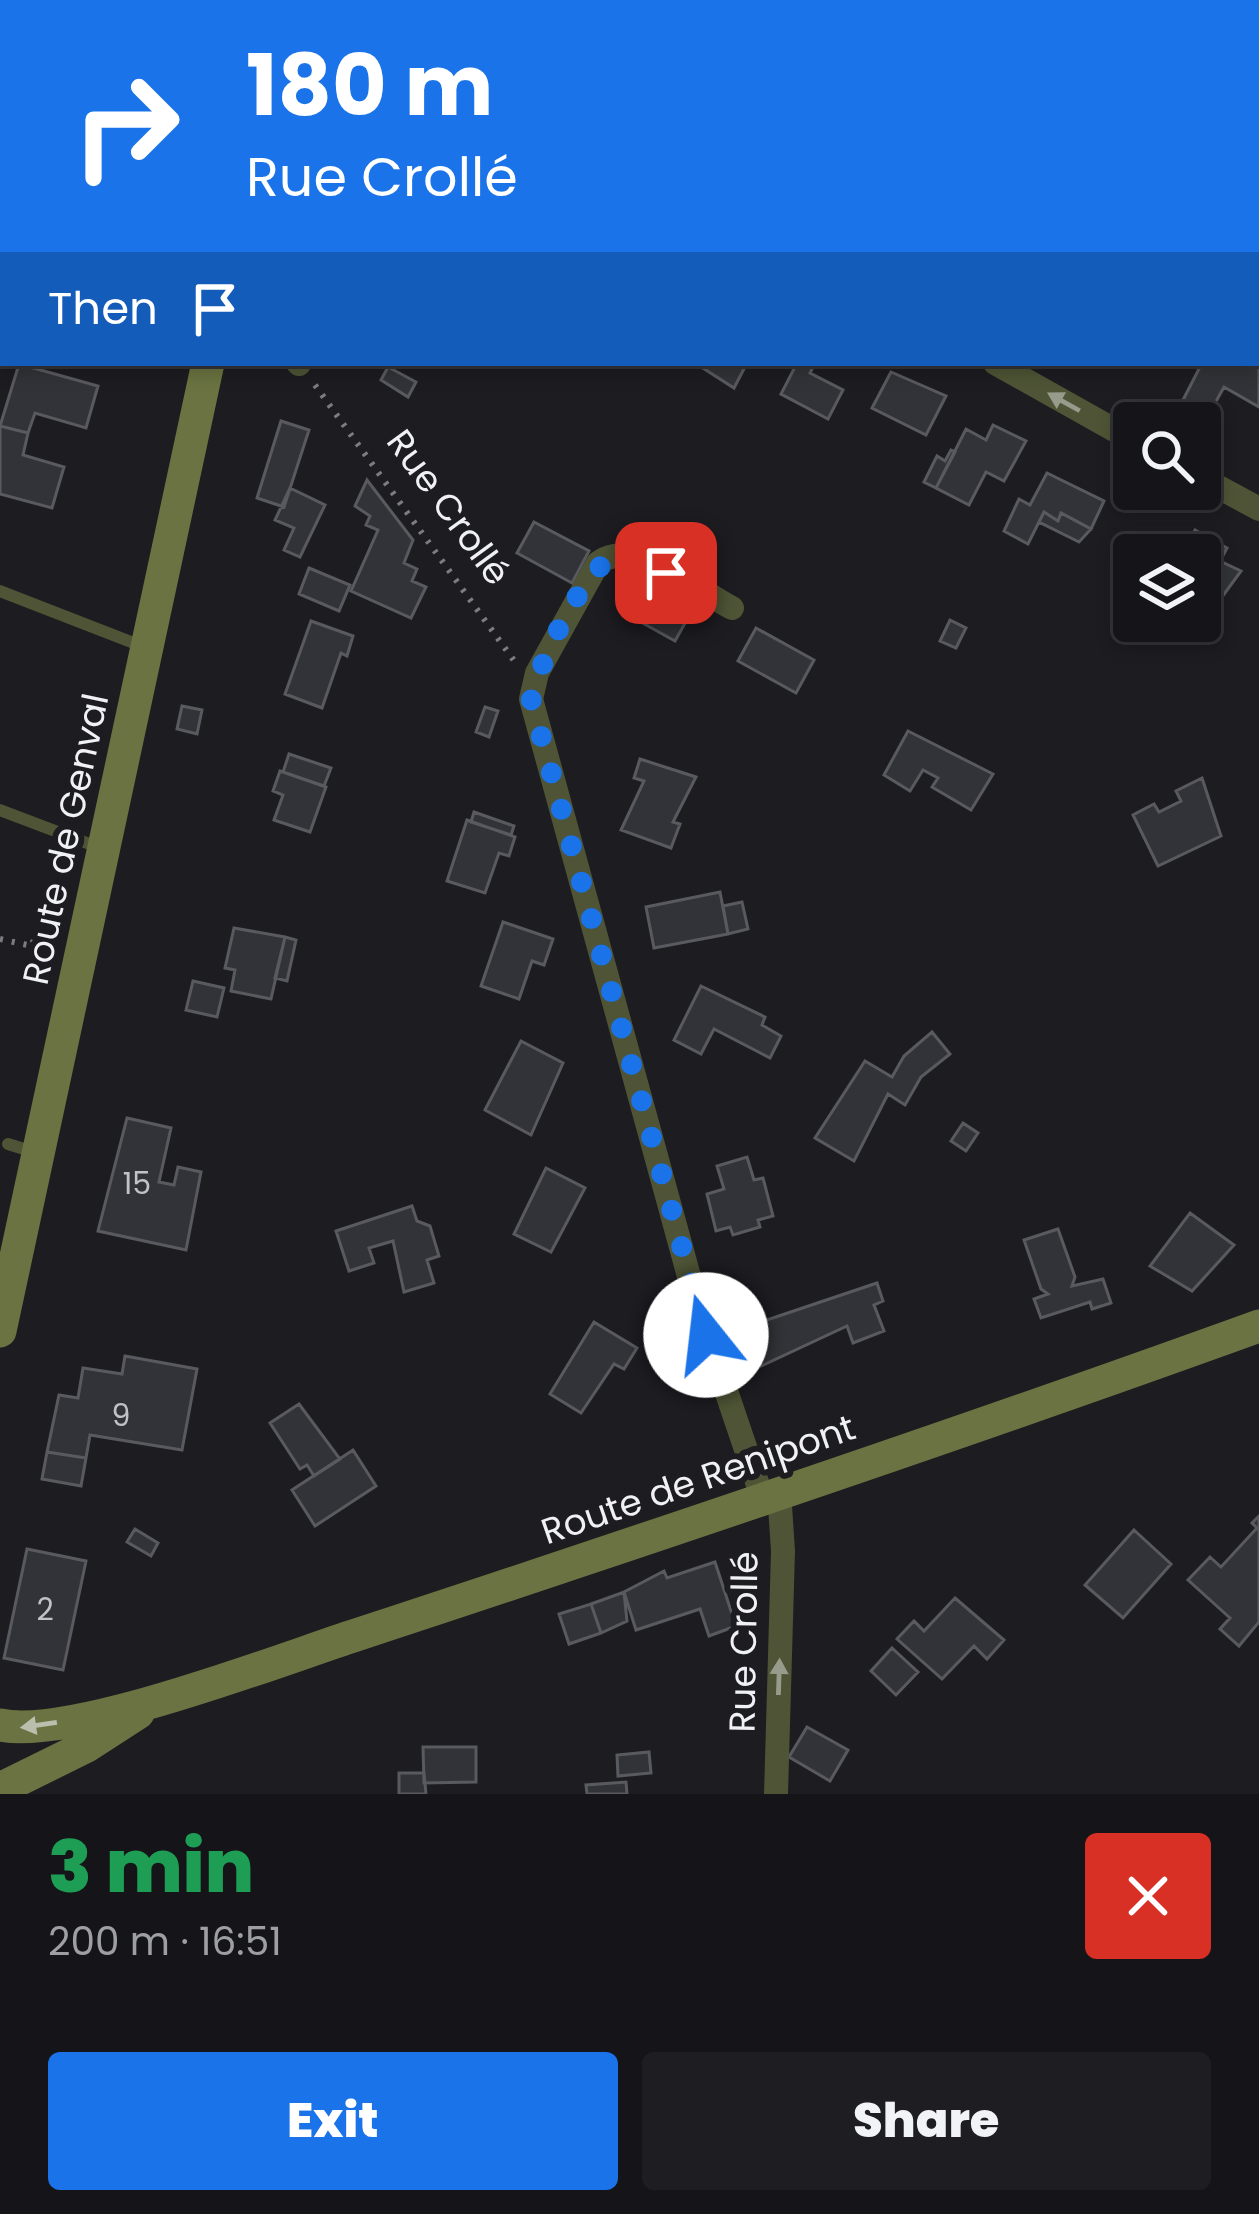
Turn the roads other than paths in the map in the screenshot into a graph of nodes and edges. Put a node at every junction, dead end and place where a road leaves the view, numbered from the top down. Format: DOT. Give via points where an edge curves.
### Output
graph roads {
  1 [pos="207,366"];
  2 [pos="1000,366"];
  3 [pos="1113,429"];
  4 [pos="1221,488"];
  5 [pos="1259,509"];
  6 [pos="0,591"];
  7 [pos="732,608"];
  8 [pos="145,647"];
  9 [pos="0,809"];
  10 [pos="103,849"];
  11 [pos="1259,1326"];
  12 [pos="0,1330"];
  13 [pos="771,1494"];
  14 [pos="160,1699"];
  15 [pos="0,1725"];
  16 [pos="0,1789"];
  17 [pos="776,1794"];
  1 -- 8 [label="street, Route de Genval"];
  3 -- 2 [label="street, one-way"];
  4 -- 5 [label="street"];
  6 -- 8 [label="lane"];
  7 -- 13 [label="street, Rue Crollé" via="634,555 609,554 537,673 531,699 696,1302"];
  8 -- 10 [label="street, Route de Genval"];
  9 -- 10 [label="lane"];
  10 -- 12 [label="street, Route de Genval" via="23,1149"];
  11 -- 13 [label="street, Route de Renipont"];
  13 -- 14 [label="street, Route de Renipont"];
  17 -- 13 [label="street, Rue Crollé, one-way" via="783,1551"];
  14 -- 15 [label="street, Route de Renipont, one-way" via="50,1724"];
  14 -- 16 [label="street, Route de Renipont"];
}
